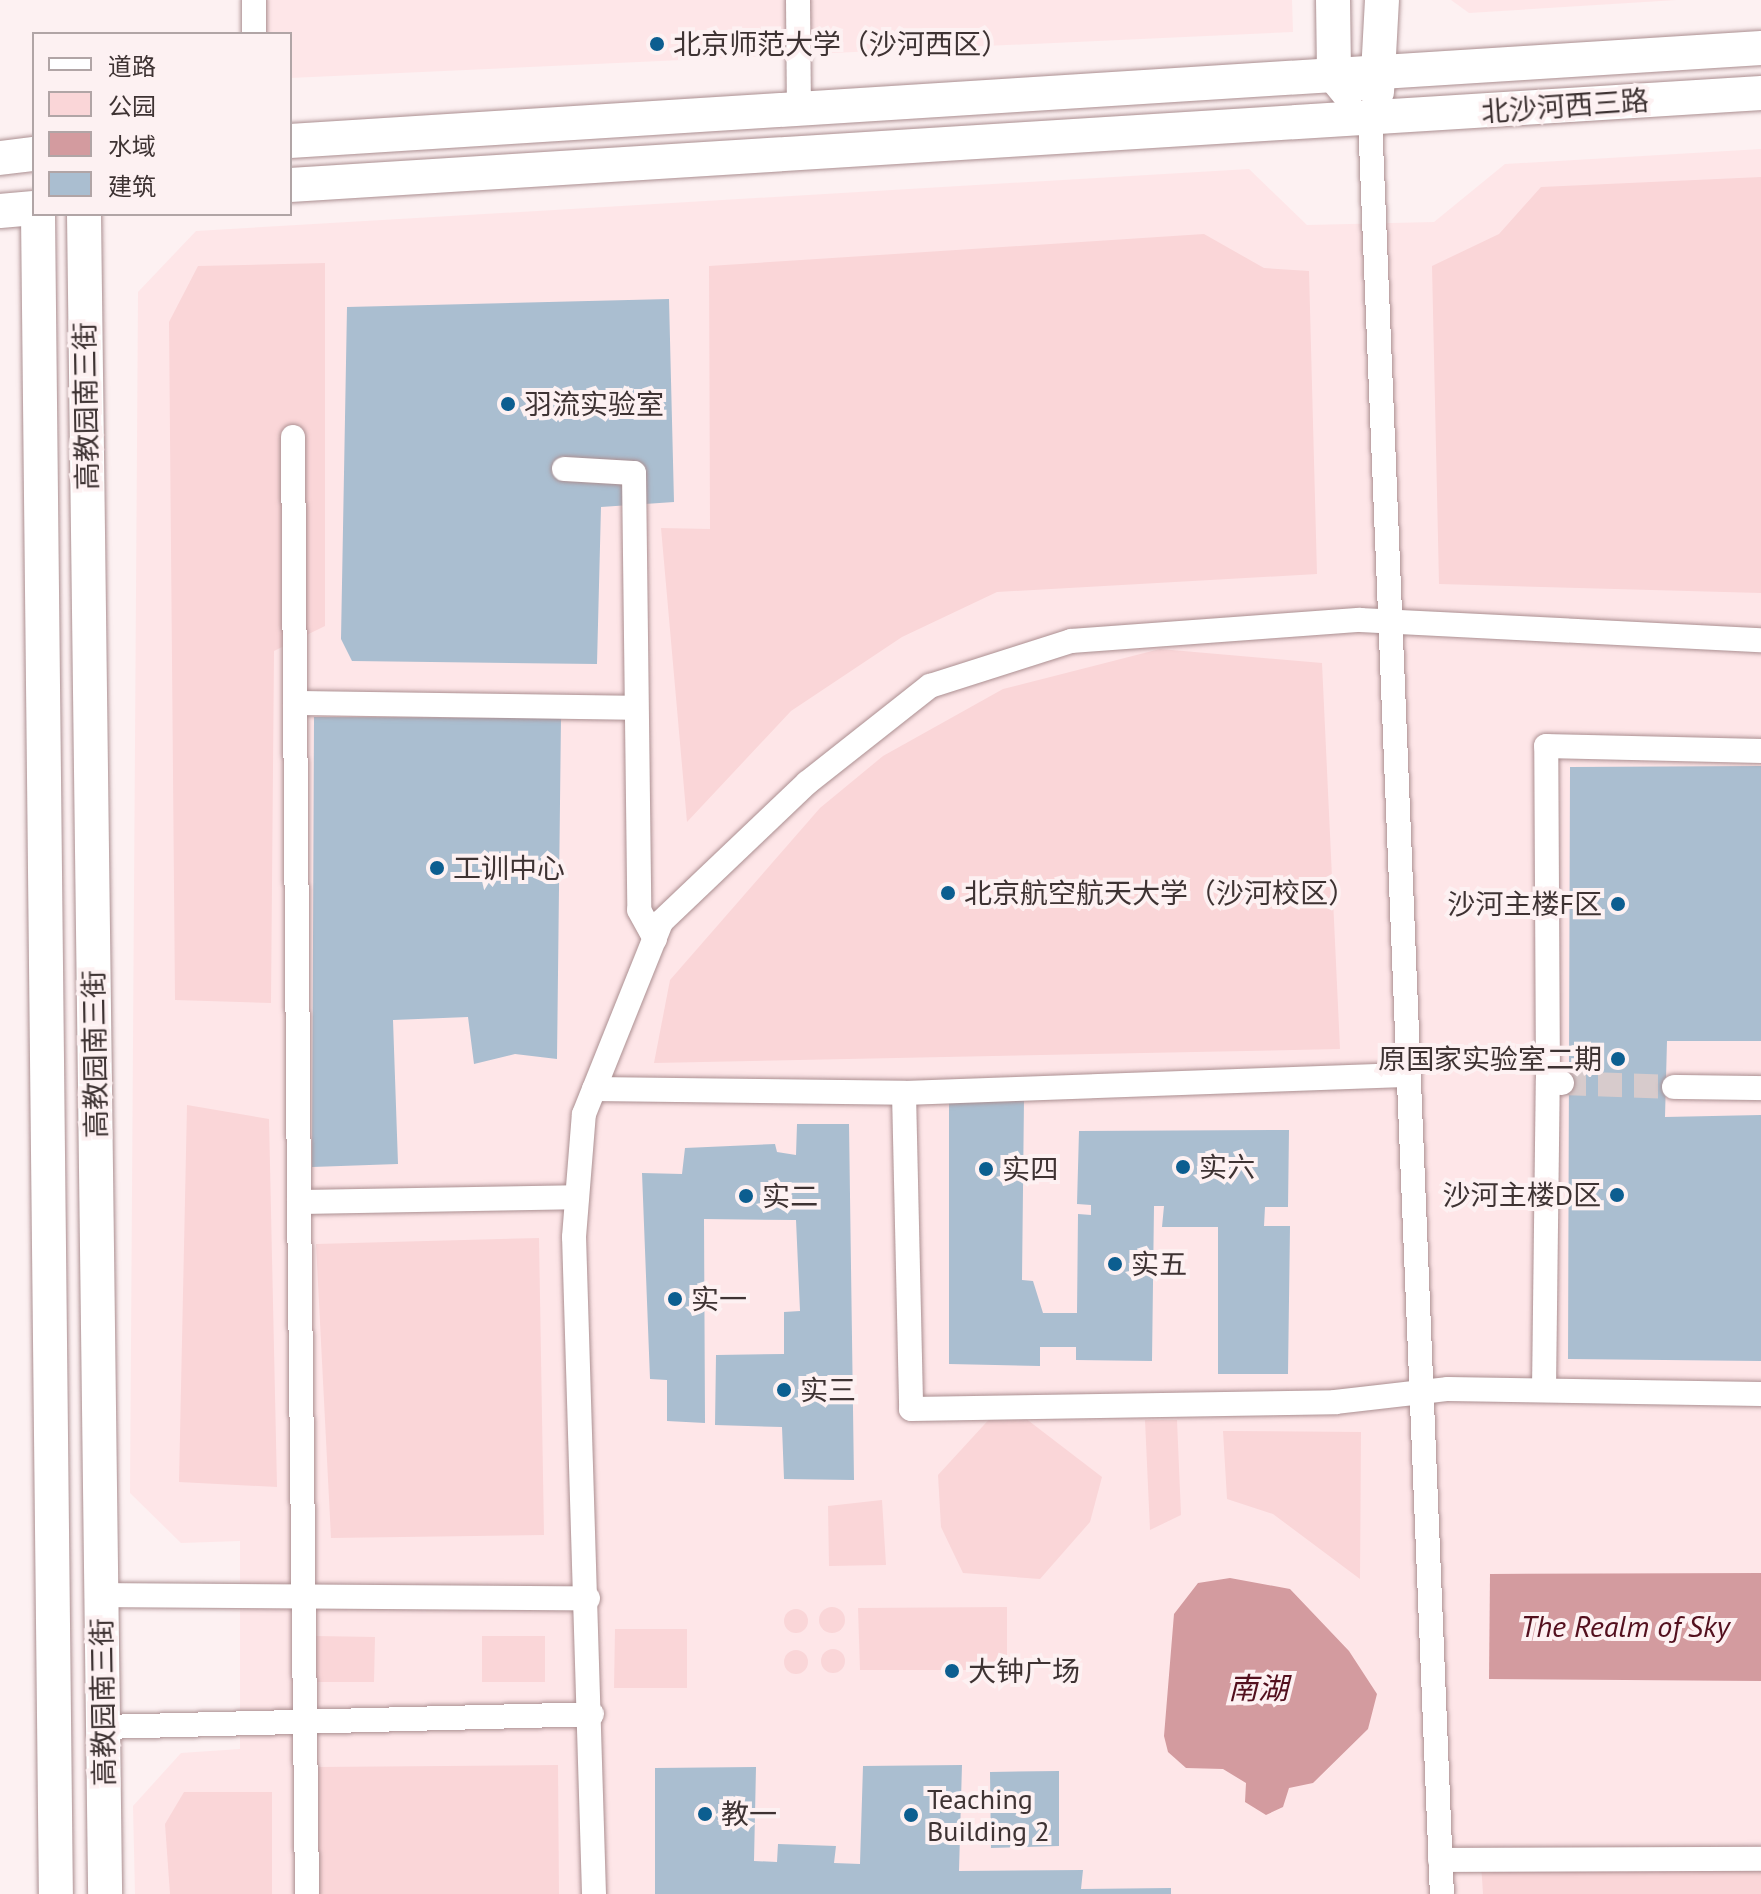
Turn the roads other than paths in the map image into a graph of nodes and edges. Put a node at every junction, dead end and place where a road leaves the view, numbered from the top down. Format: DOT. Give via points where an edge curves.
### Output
graph roads {
  1 [pos="254,0"];
  2 [pos="798,0"];
  3 [pos="1333,0"];
  4 [pos="1382,0"];
  5 [pos="254,32"];
  6 [pos="1761,48"];
  7 [pos="1382,72"];
  8 [pos="1334,75"];
  9 [pos="1761,93"];
  10 [pos="799,110"];
  11 [pos="1370,119"];
  12 [pos="292,141"];
  13 [pos="32,154"];
  14 [pos="0,158"];
  15 [pos="292,185"];
  16 [pos="32,208"];
  17 [pos="0,211"];
  18 [pos="38,216"];
  19 [pos="84,216"];
  20 [pos="293,437"];
  21 [pos="564,469"];
  22 [pos="1387,623"];
  23 [pos="1761,640"];
  24 [pos="295,703"];
  25 [pos="636,708"];
  26 [pos="1761,751"];
  27 [pos="655,939"];
  28 [pos="1405,1075"];
  29 [pos="1674,1087"];
  30 [pos="1761,1088"];
  31 [pos="594,1089"];
  32 [pos="904,1093"];
  33 [pos="577,1197"];
  34 [pos="299,1202"];
  35 [pos="1544,1390"];
  36 [pos="1419,1394"];
  37 [pos="1761,1394"];
  38 [pos="102,1595"];
  39 [pos="307,1595"];
  40 [pos="588,1598"];
  41 [pos="592,1714"];
  42 [pos="308,1718"];
  43 [pos="103,1727"];
  44 [pos="1761,1859"];
  45 [pos="1440,1860"];
  46 [pos="56,1894"];
  47 [pos="105,1894"];
  48 [pos="307,1894"];
  49 [pos="594,1894"];
  50 [pos="1442,1894"];
  1 -- 5 [label="street"];
  2 -- 10 [label="street"];
  3 -- 8 [label="street"];
  4 -- 7 [label="street"];
  6 -- 7 [label="street, 北沙河西三路"];
  7 -- 8 [label="street, 北沙河西三路"];
  7 -- 11 [label="street"];
  8 -- 10 [label="street, 北沙河西三路"];
  8 -- 11 [label="street"];
  9 -- 11 [label="street, 北沙河西三路"];
  10 -- 12 [label="street, 北沙河西三路"];
  11 -- 15 [label="street, 北沙河西三路"];
  11 -- 22 [label="street"];
  13 -- 14 [label="street"];
  16 -- 17 [label="street"];
  18 -- 46 [label="street, 高教园南三街"];
  19 -- 38 [label="street, 高教园南三街"];
  20 -- 24 [label="street"];
  21 -- 25 [label="street" via="634,473"];
  22 -- 23 [label="street"];
  22 -- 27 [label="street" via="1071,641 930,686 807,783 661,922"];
  22 -- 28 [label="street"];
  24 -- 25 [label="street"];
  24 -- 34 [label="street"];
  25 -- 27 [label="street" via="639,910"];
  26 -- 35 [label="street" via="1546,746 1555,1082"];
  27 -- 31 [label="street"];
  28 -- 32 [label="street"];
  28 -- 36 [label="street"];
  29 -- 30 [label="street"];
  31 -- 32 [label="street"];
  31 -- 33 [label="street" via="584,1114"];
  32 -- 36 [label="street" via="911,1409"];
  33 -- 34 [label="street"];
  33 -- 40 [label="street"];
  34 -- 39 [label="street"];
  35 -- 36 [label="street"];
  35 -- 37 [label="street"];
  36 -- 45 [label="street"];
  38 -- 39 [label="street"];
  38 -- 43 [label="street, 高教园南三街"];
  39 -- 40 [label="street"];
  39 -- 42 [label="street"];
  40 -- 41 [label="street"];
  41 -- 42 [label="street"];
  41 -- 49 [label="street"];
  42 -- 43 [label="street"];
  42 -- 48 [label="street"];
  43 -- 47 [label="street, 高教园南三街"];
  44 -- 45 [label="street"];
  45 -- 50 [label="street"];
}
